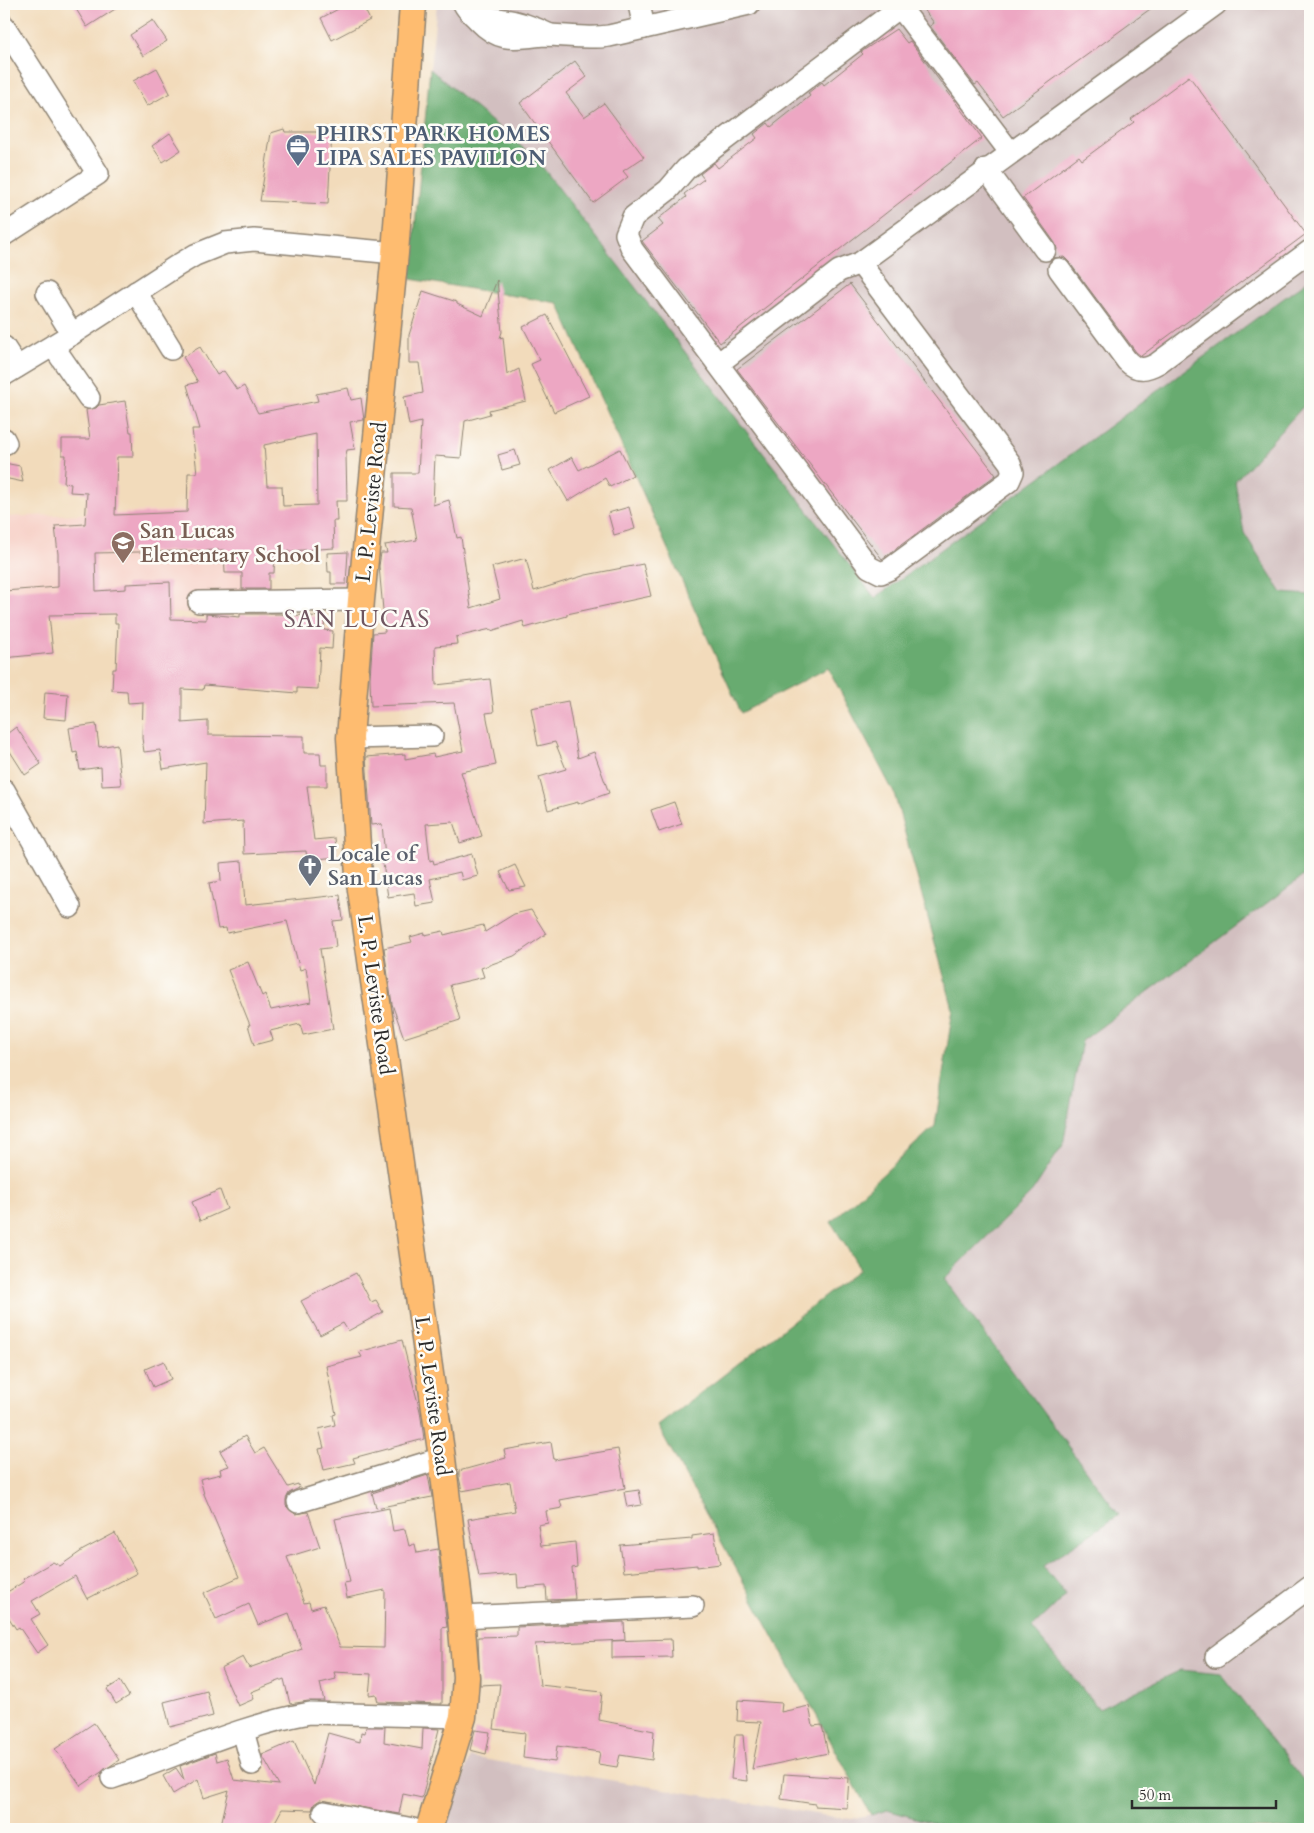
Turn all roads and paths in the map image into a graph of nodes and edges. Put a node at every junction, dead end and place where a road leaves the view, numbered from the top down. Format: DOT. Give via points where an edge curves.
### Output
graph roads {
  1 [pos="412,4"];
  2 [pos="639,4"];
  3 [pos="749,4"];
  4 [pos="1216,4"];
  5 [pos="902,5"];
  6 [pos="470,11"];
  7 [pos="4,26"];
  8 [pos="644,28"];
  9 [pos="1010,152"];
  10 [pos="986,169"];
  11 [pos="4,235"];
  12 [pos="1045,250"];
  13 [pos="1310,251"];
  14 [pos="395,253"];
  15 [pos="860,263"];
  16 [pos="1059,269"];
  17 [pos="136,292"];
  18 [pos="47,293"];
  19 [pos="72,334"];
  20 [pos="53,346"];
  21 [pos="4,348"];
  22 [pos="171,350"];
  23 [pos="719,363"];
  24 [pos="10,371"];
  25 [pos="89,398"];
  26 [pos="361,600"];
  27 [pos="199,602"];
  28 [pos="432,736"];
  29 [pos="350,738"];
  30 [pos="4,790"];
  31 [pos="70,907"];
  32 [pos="442,1458"];
  33 [pos="298,1502"];
  34 [pos="1310,1586"];
  35 [pos="693,1606"];
  36 [pos="461,1617"];
  37 [pos="1216,1657"];
  38 [pos="463,1717"];
  39 [pos="243,1731"];
  40 [pos="252,1764"];
  41 [pos="112,1778"];
  42 [pos="324,1812"];
  43 [pos="413,1829"];
  44 [pos="429,1829"];
  1 -- 14 [label="main road, L. P. Leviste Road"];
  2 -- 8 [label="street"];
  3 -- 8 [label="street"];
  4 -- 9 [label="street"];
  5 -- 9 [label="street"];
  5 -- 23 [label="street" via="686,169 668,190 629,222 626,234 632,249"];
  6 -- 8 [label="street" via="523,23 550,35 599,38"];
  7 -- 11 [label="street" via="98,174"];
  9 -- 10 [label="street"];
  10 -- 12 [label="street"];
  10 -- 15 [label="street"];
  13 -- 16 [label="street" via="1158,363 1142,369 1136,369 1127,361"];
  14 -- 17 [label="street" via="254,240 225,243 195,255"];
  14 -- 26 [label="main road, L. P. Leviste Road"];
  15 -- 23 [label="street" via="839,271"];
  15 -- 23 [label="street" via="1013,472 1009,481 890,570 881,573 869,567"];
  17 -- 19 [label="street"];
  17 -- 22 [label="street"];
  18 -- 19 [label="street"];
  19 -- 20 [label="street"];
  20 -- 24 [label="street"];
  20 -- 25 [label="street"];
  21 -- 24 [label="street"];
  26 -- 27 [label="street"];
  26 -- 29 [label="main road, L. P. Leviste Road"];
  28 -- 29 [label="street"];
  29 -- 32 [label="main road, L. P. Leviste Road" via="359,876"];
  30 -- 31 [label="street"];
  32 -- 33 [label="street"];
  32 -- 36 [label="main road, L. P. Leviste Road"];
  34 -- 37 [label="street"];
  35 -- 36 [label="street"];
  36 -- 38 [label="main road, L. P. Leviste Road" via="466,1677"];
  38 -- 39 [label="street" via="310,1713"];
  38 -- 44 [label="main road, L. P. Leviste Road"];
  39 -- 40 [label="street"];
  39 -- 41 [label="street"];
  42 -- 43 [label="street"];
}
